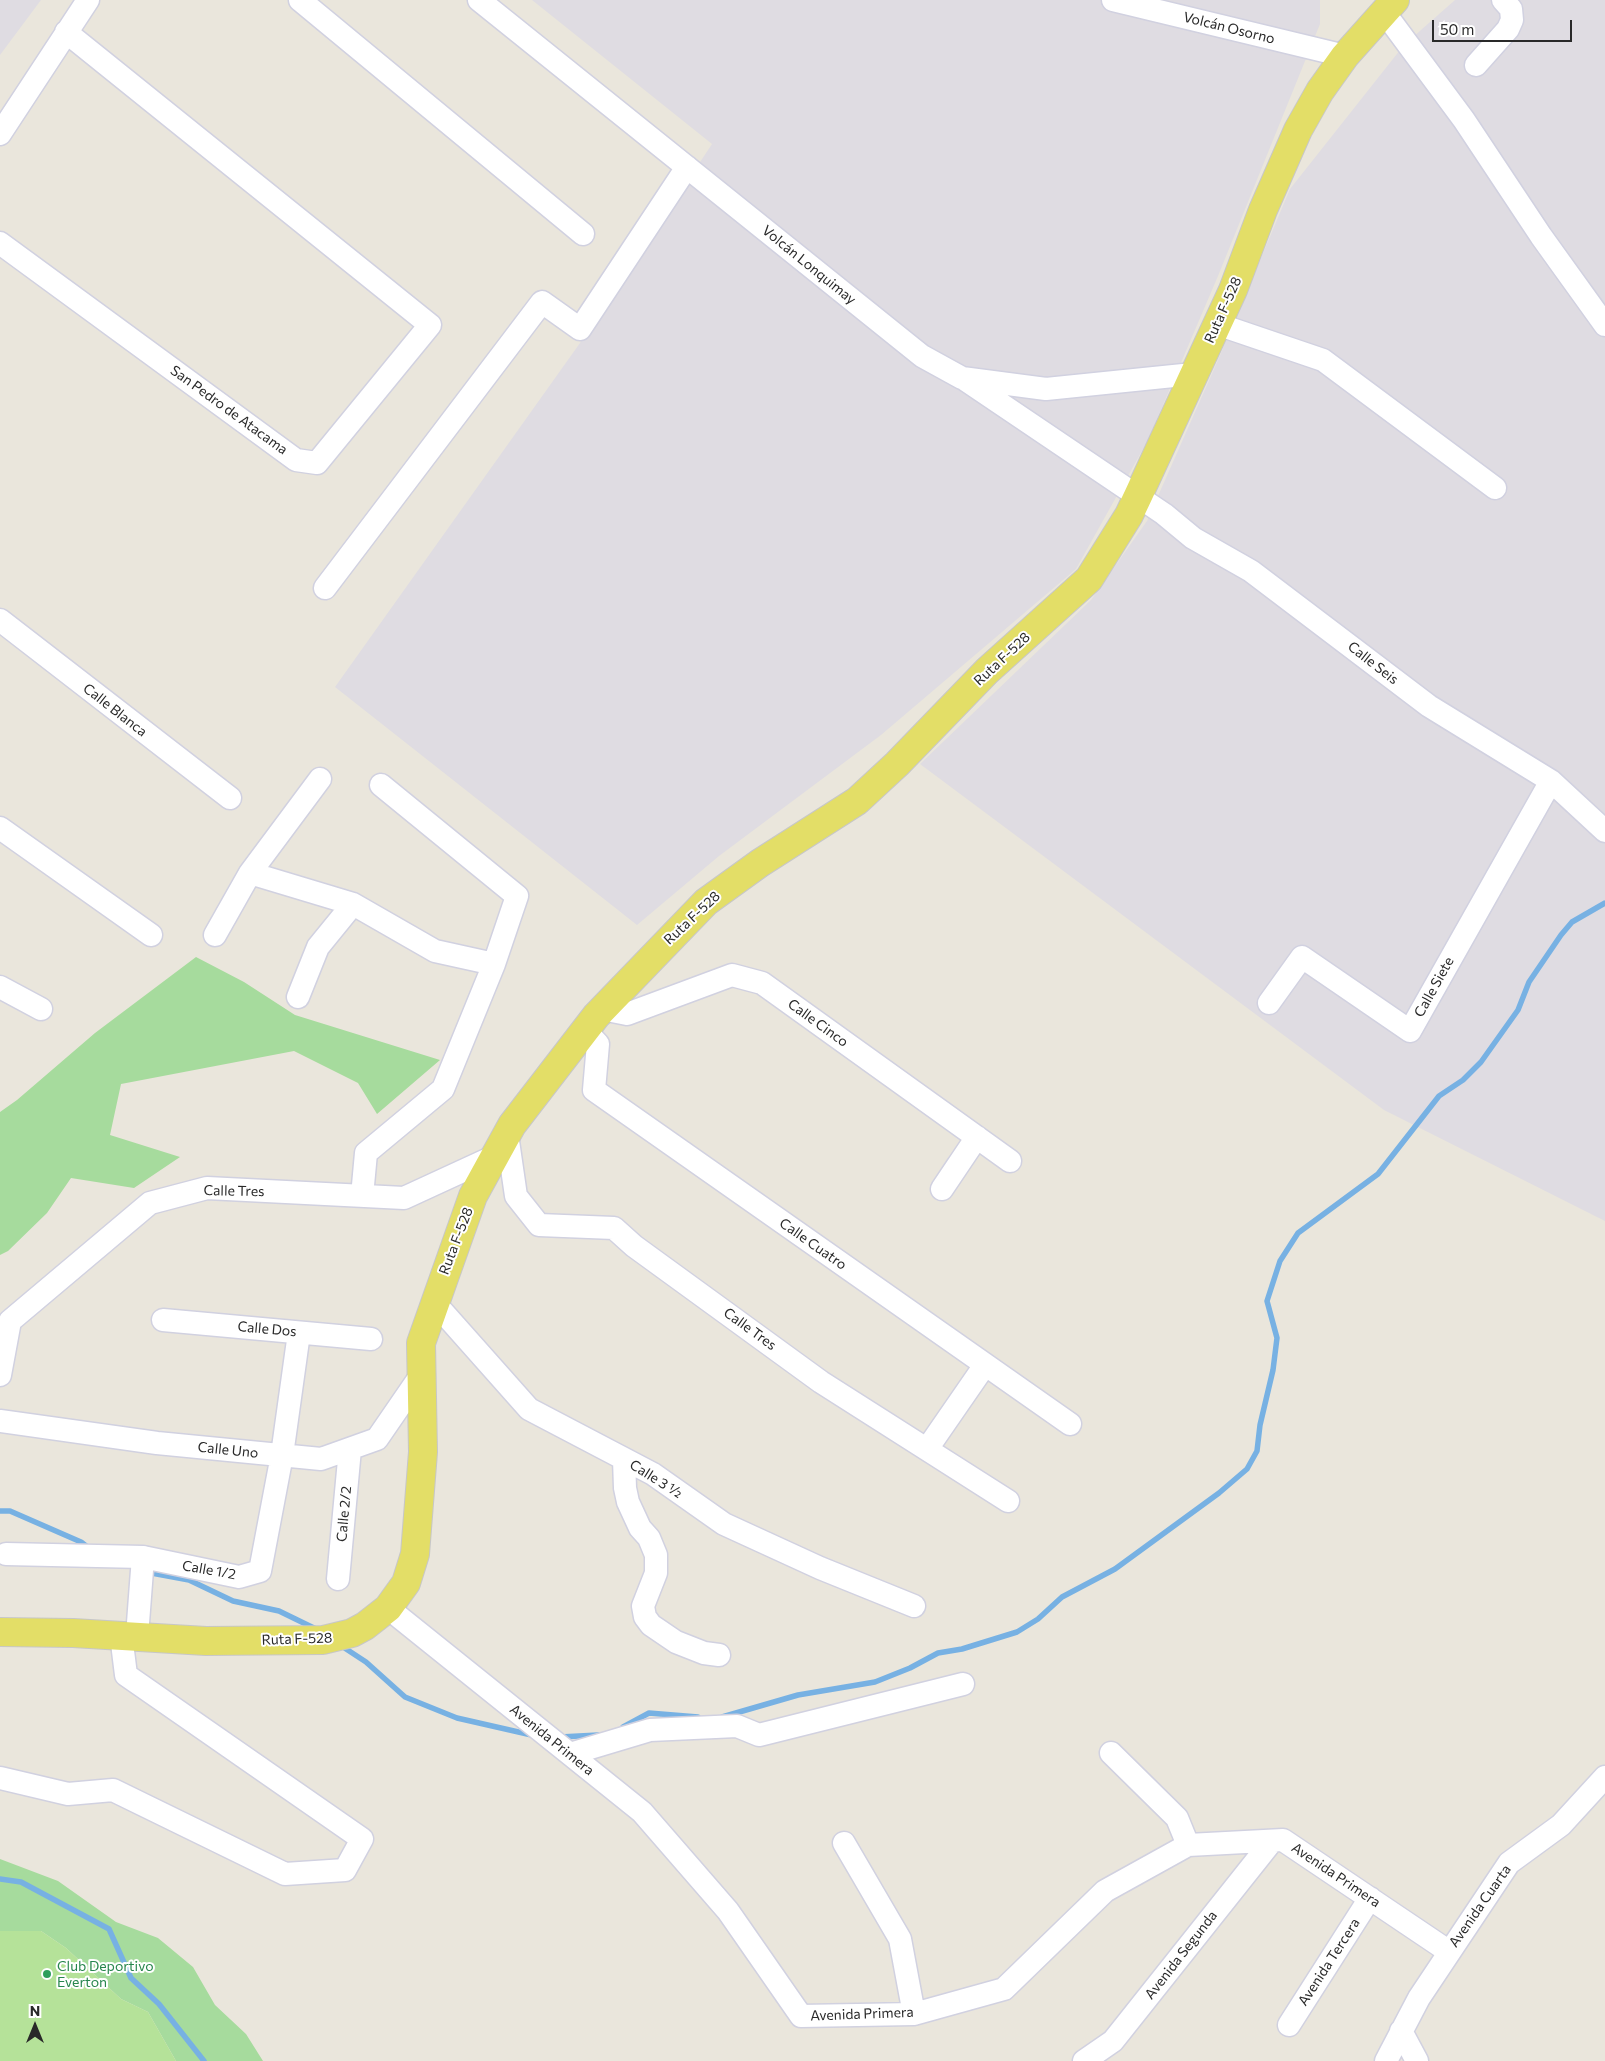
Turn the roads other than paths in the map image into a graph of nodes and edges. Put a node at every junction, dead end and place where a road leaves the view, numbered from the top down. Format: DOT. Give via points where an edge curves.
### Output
graph roads {
  1 [pos="88,0"];
  2 [pos="300,0"];
  3 [pos="479,0"];
  4 [pos="1112,0"];
  5 [pos="1502,0"];
  6 [pos="1389,6"];
  7 [pos="66,32"];
  8 [pos="1344,56"];
  9 [pos="1476,64"];
  10 [pos="0,134"];
  11 [pos="687,167"];
  12 [pos="583,234"];
  13 [pos="0,243"];
  14 [pos="1217,324"];
  15 [pos="1605,325"];
  16 [pos="1193,374"];
  17 [pos="962,378"];
  18 [pos="1495,488"];
  19 [pos="1138,496"];
  20 [pos="324,588"];
  21 [pos="0,620"];
  22 [pos="320,779"];
  23 [pos="1551,781"];
  24 [pos="381,785"];
  25 [pos="230,798"];
  26 [pos="0,828"];
  27 [pos="1605,831"];
  28 [pos="250,873"];
  29 [pos="353,904"];
  30 [pos="151,934"];
  31 [pos="215,935"];
  32 [pos="494,964"];
  33 [pos="0,988"];
  34 [pos="298,997"];
  35 [pos="1269,1003"];
  36 [pos="41,1009"];
  37 [pos="602,1009"];
  38 [pos="591,1037"];
  39 [pos="977,1137"];
  40 [pos="504,1153"];
  41 [pos="1010,1161"];
  42 [pos="958,1165"];
  43 [pos="362,1196"];
  44 [pos="434,1302"];
  45 [pos="163,1320"];
  46 [pos="299,1333"];
  47 [pos="372,1339"];
  48 [pos="986,1365"];
  49 [pos="0,1375"];
  50 [pos="421,1375"];
  51 [pos="0,1421"];
  52 [pos="1070,1424"];
  53 [pos="350,1448"];
  54 [pos="926,1448"];
  55 [pos="282,1455"];
  56 [pos="624,1459"];
  57 [pos="1008,1501"];
  58 [pos="6,1554"];
  59 [pos="143,1557"];
  60 [pos="338,1579"];
  61 [pos="914,1606"];
  62 [pos="388,1608"];
  63 [pos="0,1632"];
  64 [pos="129,1636"];
  65 [pos="719,1655"];
  66 [pos="964,1684"];
  67 [pos="1111,1753"];
  68 [pos="570,1754"];
  69 [pos="1605,1777"];
  70 [pos="0,1778"];
  71 [pos="1272,1841"];
  72 [pos="844,1844"];
  73 [pos="1188,1845"];
  74 [pos="1370,1898"];
  75 [pos="1448,1951"];
  76 [pos="914,2014"];
  77 [pos="1289,2025"];
  78 [pos="1401,2031"];
  79 [pos="1113,2041"];
  80 [pos="1084,2061"];
  81 [pos="1102,2061"];
  82 [pos="1386,2061"];
  83 [pos="1417,2061"];
  1 -- 7 [label="street"];
  2 -- 12 [label="street"];
  3 -- 11 [label="street, Volcán Lonquimay"];
  4 -- 8 [label="street, Volcán Osorno"];
  5 -- 9 [label="street" via="1511,10 1512,20 1508,29"];
  6 -- 8 [label="main road, Ruta F-528"];
  6 -- 15 [label="street" via="1541,236"];
  7 -- 10 [label="street"];
  7 -- 13 [label="street, San Pedro de Atacama" via="430,325 317,463 296,460"];
  8 -- 14 [label="main road, Ruta F-528" via="1298,130"];
  11 -- 17 [label="street, Volcán Lonquimay" via="922,356"];
  11 -- 20 [label="street" via="580,329 542,302"];
  14 -- 16 [label="main road, Ruta F-528"];
  14 -- 18 [label="street" via="1323,360"];
  16 -- 17 [label="street, Volcán Lonquimay" via="1046,389"];
  16 -- 19 [label="main road, Ruta F-528"];
  17 -- 19 [label="street, Calle Seis"];
  19 -- 23 [label="street, Calle Seis" via="1192,538 1251,571 1429,706"];
  19 -- 37 [label="main road, Ruta F-528" via="1089,579 987,671 897,764 857,800 706,902"];
  21 -- 25 [label="street, Calle Blanca"];
  22 -- 28 [label="street"];
  23 -- 27 [label="street, Calle Seis"];
  23 -- 35 [label="street, Calle Siete" via="1410,1031 1302,957"];
  24 -- 32 [label="street" via="517,896"];
  26 -- 30 [label="street"];
  28 -- 29 [label="street"];
  28 -- 31 [label="street"];
  29 -- 32 [label="street" via="435,951"];
  29 -- 34 [label="street" via="318,947"];
  32 -- 43 [label="street" via="443,1089 366,1154"];
  33 -- 36 [label="street"];
  37 -- 38 [label="main road, Ruta F-528"];
  37 -- 39 [label="street, Calle Cinco" via="628,1014 732,975 762,983"];
  38 -- 40 [label="main road, Ruta F-528"];
  38 -- 48 [label="street, Calle Cuatro" via="594,1090"];
  39 -- 41 [label="street, Calle Cinco"];
  39 -- 42 [label="street" via="942,1189"];
  40 -- 43 [label="street, Calle Tres" via="404,1198"];
  40 -- 44 [label="main road, Ruta F-528" via="473,1196"];
  40 -- 54 [label="street, Calle Tres" via="516,1196 539,1225 614,1228 634,1246 821,1382"];
  43 -- 49 [label="street, Calle Tres" via="207,1188 150,1203 10,1321"];
  44 -- 50 [label="main road, Ruta F-528" via="421,1343"];
  44 -- 56 [label="street, Calle 3 ½" via="530,1409"];
  45 -- 46 [label="street, Calle Dos"];
  46 -- 47 [label="street, Calle Dos"];
  46 -- 55 [label="street, Calle 1/2"];
  48 -- 52 [label="street, Calle Cuatro"];
  48 -- 54 [label="street"];
  50 -- 53 [label="street, Calle Uno" via="377,1439"];
  50 -- 62 [label="main road, Ruta F-528" via="423,1452 415,1554 406,1583"];
  51 -- 55 [label="street, Calle Uno" via="157,1443"];
  53 -- 55 [label="street, Calle Uno" via="321,1458"];
  53 -- 60 [label="street, Calle 2/2"];
  54 -- 57 [label="street, Calle Tres"];
  55 -- 59 [label="street, Calle 1/2" via="260,1571 239,1577"];
  56 -- 61 [label="street, Calle 3 ½" via="653,1474 724,1524"];
  56 -- 65 [label="street" via="628,1502 653,1546 657,1564 643,1606 644,1617 676,1642"];
  58 -- 59 [label="street, Calle 1/2"];
  59 -- 64 [label="street"];
  62 -- 64 [label="main road, Ruta F-528" via="352,1633 324,1640 206,1641"];
  62 -- 68 [label="street, Avenida Primera"];
  63 -- 64 [label="main road, Ruta F-528"];
  64 -- 70 [label="street" via="126,1675 362,1839 345,1870 285,1874 113,1790 68,1794"];
  66 -- 68 [label="street" via="758,1735 737,1726 650,1730"];
  67 -- 73 [label="street" via="1177,1818"];
  68 -- 76 [label="street, Avenida Primera" via="642,1812 728,1911 801,2016"];
  69 -- 75 [label="street, Avenida Cuarta" via="1561,1825 1509,1863"];
  71 -- 73 [label="street, Avenida Primera"];
  71 -- 74 [label="street, Avenida Primera" via="1284,1840"];
  71 -- 79 [label="street, Avenida Segunda"];
  72 -- 76 [label="street" via="900,1939"];
  73 -- 76 [label="street, Avenida Primera" via="1105,1891 1004,1989"];
  74 -- 75 [label="street, Avenida Primera"];
  74 -- 77 [label="street, Avenida Tercera"];
  75 -- 78 [label="street, Avenida Cuarta"];
  78 -- 82 [label="street, Avenida Cuarta"];
  78 -- 83 [label="street"];
  79 -- 80 [label="street, Avenida Segunda"];
  79 -- 81 [label="street"];
}
